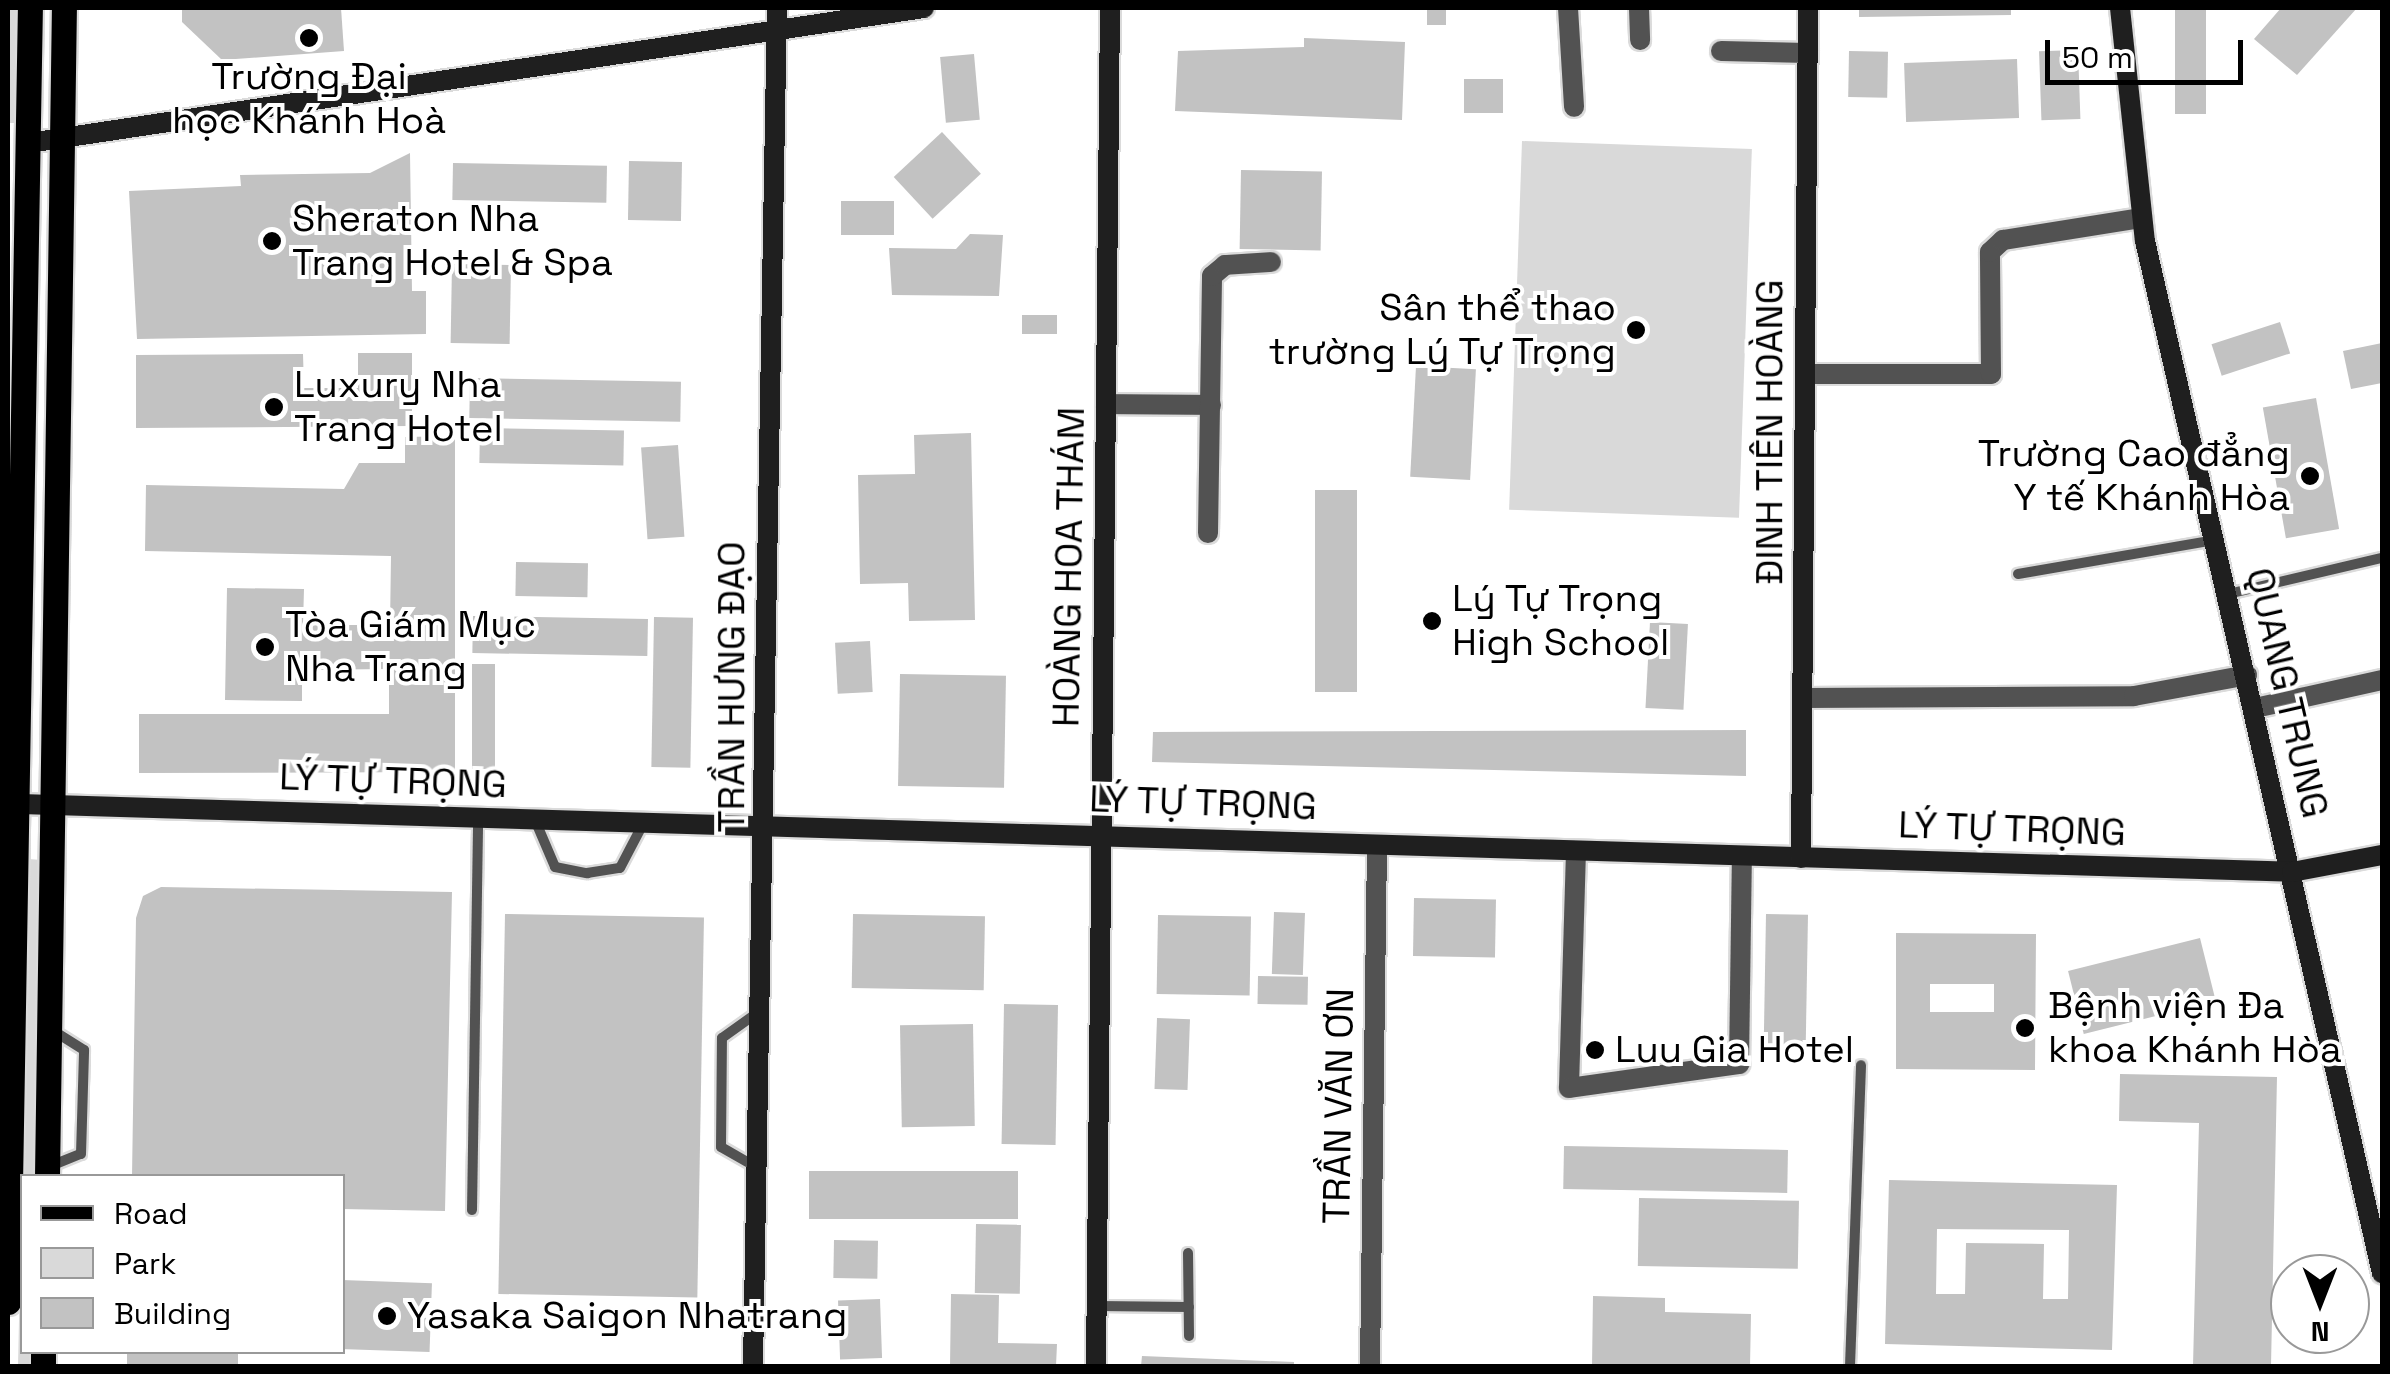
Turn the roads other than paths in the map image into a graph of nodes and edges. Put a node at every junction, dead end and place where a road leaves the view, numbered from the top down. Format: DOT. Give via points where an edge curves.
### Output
graph roads {
  1 [pos="30,8"];
  2 [pos="64,8"];
  3 [pos="924,8"];
  4 [pos="1110,8"];
  5 [pos="1568,8"];
  6 [pos="1639,8"];
  7 [pos="1808,8"];
  8 [pos="2120,8"];
  9 [pos="777,18"];
  10 [pos="1640,40"];
  11 [pos="1721,51"];
  12 [pos="1808,53"];
  13 [pos="1574,106"];
  14 [pos="66,140"];
  15 [pos="30,143"];
  16 [pos="2141,218"];
  17 [pos="1270,262"];
  18 [pos="1806,374"];
  19 [pos="1106,404"];
  20 [pos="1211,405"];
  21 [pos="1208,534"];
  22 [pos="2215,540"];
  23 [pos="2382,558"];
  24 [pos="2018,574"];
  25 [pos="2228,594"];
  26 [pos="2247,675"];
  27 [pos="2382,680"];
  28 [pos="1803,698"];
  29 [pos="2254,708"];
  30 [pos="20,804"];
  31 [pos="55,805"];
  32 [pos="478,819"];
  33 [pos="535,820"];
  34 [pos="644,822"];
  35 [pos="767,823"];
  36 [pos="1101,833"];
  37 [pos="1377,846"];
  38 [pos="1576,851"];
  39 [pos="2382,855"];
  40 [pos="1742,858"];
  41 [pos="1801,858"];
  42 [pos="2292,872"];
  43 [pos="762,1010"];
  44 [pos="1860,1065"];
  45 [pos="758,1168"];
  46 [pos="47,1172"];
  47 [pos="472,1210"];
  48 [pos="1188,1253"];
  49 [pos="2382,1273"];
  50 [pos="8,1302"];
  51 [pos="1096,1306"];
  52 [pos="1189,1307"];
  53 [pos="1189,1336"];
  54 [pos="753,1366"];
  55 [pos="1096,1366"];
  56 [pos="1370,1366"];
  57 [pos="1850,1366"];
  1 -- 15 [label="main road"];
  2 -- 14 [label="main road"];
  3 -- 9 [label="street"];
  4 -- 19 [label="street, HOÀNG HOA THÁM"];
  5 -- 13 [label="street"];
  6 -- 10 [label="street"];
  7 -- 12 [label="street, ĐINH TIÊN HOÀNG"];
  8 -- 16 [label="street, QUANG TRUNG"];
  9 -- 14 [label="street"];
  9 -- 35 [label="street, TRẦN HƯNG ĐẠO"];
  11 -- 12 [label="street"];
  12 -- 18 [label="street, ĐINH TIÊN HOÀNG"];
  14 -- 15 [label="street"];
  14 -- 31 [label="main road"];
  15 -- 30 [label="main road"];
  16 -- 18 [label="street" via="2003,240 1990,252 1991,374"];
  16 -- 22 [label="street, QUANG TRUNG"];
  17 -- 20 [label="street" via="1225,264 1212,276"];
  18 -- 28 [label="street, ĐINH TIÊN HOÀNG"];
  19 -- 20 [label="street"];
  19 -- 36 [label="street, HOÀNG HOA THÁM"];
  20 -- 21 [label="street"];
  22 -- 24 [label="lane"];
  22 -- 25 [label="street, QUANG TRUNG"];
  23 -- 25 [label="lane"];
  25 -- 26 [label="street, QUANG TRUNG"];
  26 -- 28 [label="street" via="2134,696"];
  26 -- 29 [label="street, QUANG TRUNG"];
  27 -- 29 [label="street"];
  28 -- 41 [label="street, ĐINH TIÊN HOÀNG"];
  29 -- 42 [label="street, QUANG TRUNG"];
  30 -- 31 [label="street, LÝ TỰ TRỌNG"];
  30 -- 50 [label="main road"];
  31 -- 32 [label="street, LÝ TỰ TRỌNG"];
  31 -- 46 [label="main road"];
  32 -- 33 [label="street, LÝ TỰ TRỌNG"];
  32 -- 47 [label="lane"];
  33 -- 34 [label="street, LÝ TỰ TRỌNG"];
  33 -- 34 [label="lane" via="555,867 587,873 620,868"];
  34 -- 35 [label="street, LÝ TỰ TRỌNG"];
  35 -- 36 [label="street, LÝ TỰ TRỌNG"];
  35 -- 43 [label="street, TRẦN HƯNG ĐẠO"];
  36 -- 37 [label="street, LÝ TỰ TRỌNG"];
  36 -- 51 [label="street, HOÀNG HOA THÁM"];
  37 -- 38 [label="street, LÝ TỰ TRỌNG"];
  37 -- 56 [label="street, TRẦN VĂN ƠN"];
  38 -- 40 [label="street, LÝ TỰ TRỌNG"];
  38 -- 40 [label="street" via="1568,1088 1739,1064"];
  39 -- 42 [label="street, LÝ TỰ TRỌNG"];
  40 -- 41 [label="street, LÝ TỰ TRỌNG"];
  41 -- 42 [label="street, LÝ TỰ TRỌNG"];
  42 -- 49 [label="street, QUANG TRUNG"];
  43 -- 45 [label="street, TRẦN HƯNG ĐẠO"];
  43 -- 45 [label="lane" via="722,1038 720,1147"];
  44 -- 57 [label="lane"];
  45 -- 54 [label="street, TRẦN HƯNG ĐẠO"];
  48 -- 52 [label="lane"];
  51 -- 52 [label="lane"];
  51 -- 55 [label="street, HOÀNG HOA THÁM"];
  52 -- 53 [label="lane"];
}
